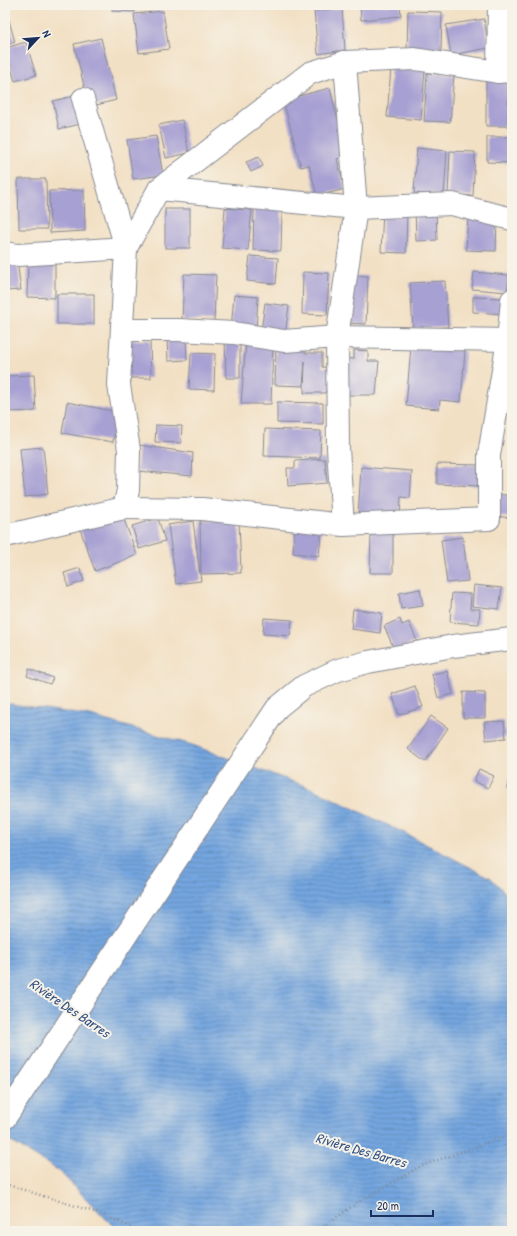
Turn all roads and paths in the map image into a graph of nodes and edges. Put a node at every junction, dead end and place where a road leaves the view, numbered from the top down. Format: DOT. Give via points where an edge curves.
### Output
graph roads {
  1 [pos="499,5"];
  2 [pos="345,62"];
  3 [pos="505,72"];
  4 [pos="83,99"];
  5 [pos="160,189"];
  6 [pos="356,208"];
  7 [pos="512,219"];
  8 [pos="126,248"];
  9 [pos="5,253"];
  10 [pos="512,300"];
  11 [pos="122,330"];
  12 [pos="337,337"];
  13 [pos="508,340"];
  14 [pos="124,508"];
  15 [pos="343,525"];
  16 [pos="5,536"];
  17 [pos="512,639"];
  18 [pos="5,1118"];
  19 [pos="512,1134"];
  20 [pos="5,1184"];
  21 [pos="140,1231"];
  22 [pos="317,1231"];
  1 -- 3 [label="street"];
  2 -- 3 [label="street" via="415,59"];
  2 -- 5 [label="street" via="310,73"];
  2 -- 6 [label="street"];
  4 -- 8 [label="street"];
  5 -- 6 [label="street"];
  5 -- 8 [label="street"];
  6 -- 7 [label="street" via="452,204"];
  6 -- 12 [label="street"];
  8 -- 9 [label="street" via="18,255"];
  8 -- 11 [label="street"];
  10 -- 13 [label="street"];
  11 -- 12 [label="street" via="234,333 284,341"];
  11 -- 14 [label="street" via="119,385 129,450 128,490"];
  12 -- 13 [label="street"];
  12 -- 15 [label="street" via="338,448"];
  13 -- 15 [label="street" via="489,455 489,519"];
  14 -- 15 [label="street" via="202,509"];
  14 -- 16 [label="street"];
  17 -- 18 [label="street" via="453,646 338,670 304,686 277,708"];
  19 -- 22 [label="path" via="421,1166 357,1203"];
  20 -- 21 [label="path" via="101,1214"];
}
